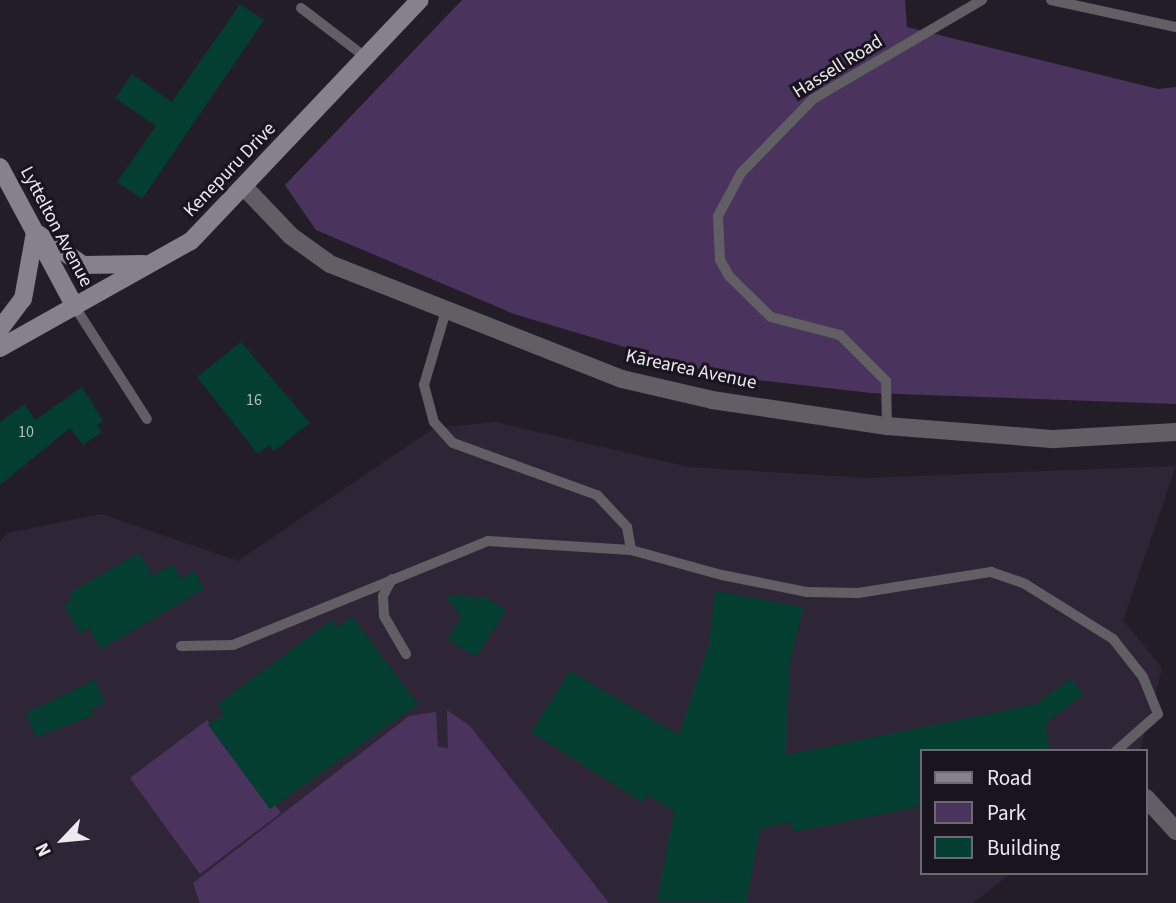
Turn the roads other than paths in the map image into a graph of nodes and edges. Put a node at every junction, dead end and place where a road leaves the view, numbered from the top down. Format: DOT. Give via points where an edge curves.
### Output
graph roads {
  1 [pos="420,0"];
  2 [pos="982,0"];
  3 [pos="1051,0"];
  4 [pos="301,8"];
  5 [pos="1176,27"];
  6 [pos="364,56"];
  7 [pos="0,167"];
  8 [pos="246,189"];
  9 [pos="35,232"];
  10 [pos="160,261"];
  11 [pos="75,307"];
  12 [pos="445,314"];
  13 [pos="0,328"];
  14 [pos="0,348"];
  15 [pos="147,419"];
  16 [pos="887,426"];
  17 [pos="1176,432"];
  18 [pos="631,550"];
  19 [pos="391,579"];
  20 [pos="181,646"];
  21 [pos="406,654"];
  22 [pos="1118,749"];
  23 [pos="1148,800"];
  24 [pos="1176,831"];
  1 -- 6 [label="main road, Kenepuru Drive"];
  2 -- 16 [label="lane, Hassell Road" via="813,99 741,173 718,216 720,260 729,276 771,317 840,335 886,381"];
  3 -- 5 [label="lane"];
  4 -- 6 [label="lane"];
  6 -- 8 [label="main road, Kenepuru Drive"];
  7 -- 9 [label="main road, Lyttelton Avenue"];
  8 -- 10 [label="main road, Kenepuru Drive"];
  8 -- 12 [label="street, Kārearea Avenue" via="311,253"];
  9 -- 10 [label="main road" via="92,267"];
  9 -- 11 [label="main road, Lyttelton Avenue"];
  9 -- 13 [label="main road" via="23,299"];
  10 -- 11 [label="main road, Kenepuru Drive"];
  11 -- 14 [label="main road, Kenepuru Drive"];
  11 -- 15 [label="lane"];
  12 -- 16 [label="street, Kārearea Avenue" via="673,392"];
  12 -- 18 [label="lane" via="424,385 428,409 442,434 473,454 597,495 627,527"];
  16 -- 17 [label="street, Kārearea Avenue" via="1054,439"];
  18 -- 19 [label="lane" via="488,541"];
  18 -- 22 [label="lane" via="807,592 858,593 991,572 1026,584 1113,639 1143,677 1158,715"];
  19 -- 20 [label="lane" via="233,645"];
  19 -- 21 [label="lane" via="383,596 384,616"];
  23 -- 24 [label="street"];
}
